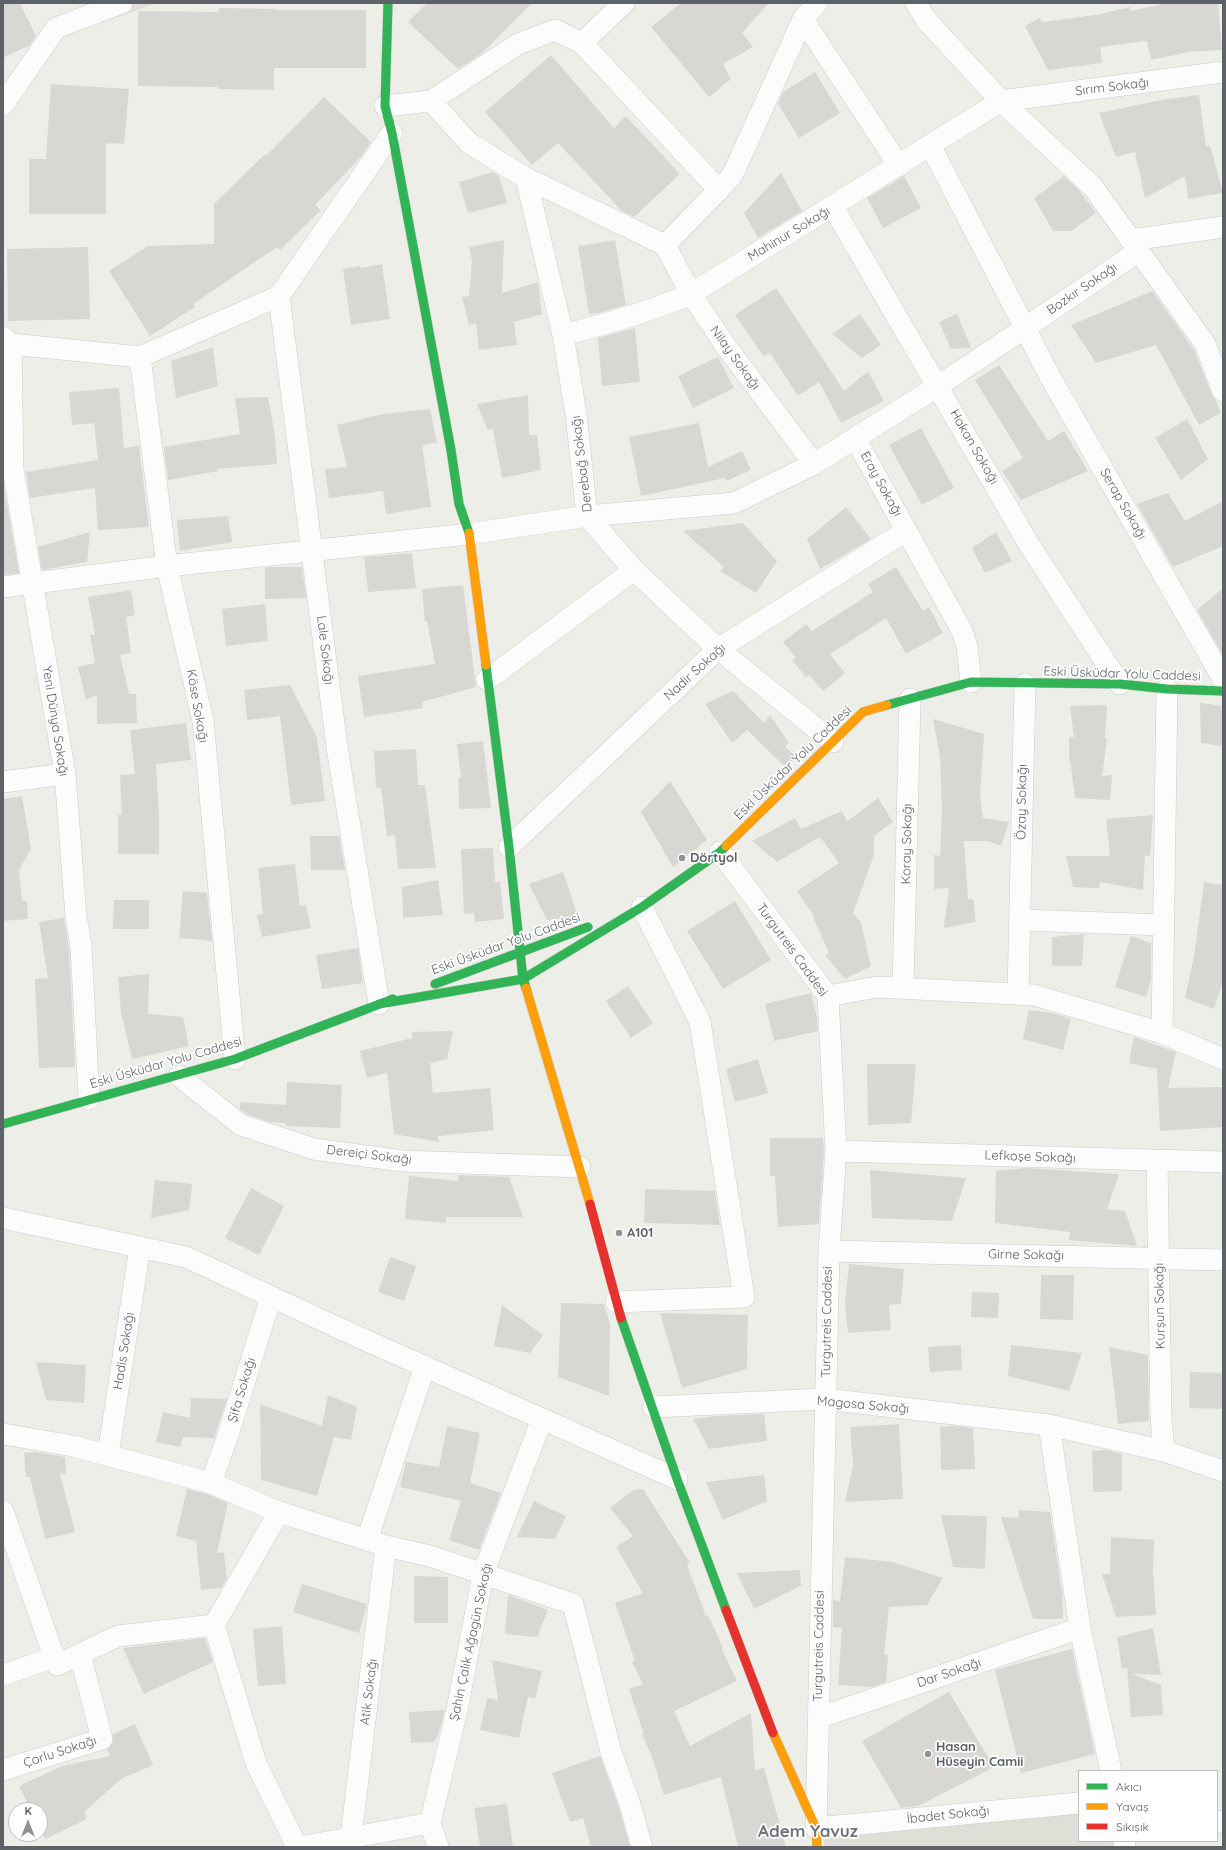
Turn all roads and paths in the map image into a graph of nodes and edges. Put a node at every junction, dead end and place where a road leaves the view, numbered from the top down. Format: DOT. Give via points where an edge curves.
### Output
graph roads {
  1 [pos="81,3"];
  2 [pos="388,3"];
  3 [pos="624,3"];
  4 [pos="817,3"];
  5 [pos="916,3"];
  6 [pos="114,6"];
  7 [pos="803,19"];
  8 [pos="582,43"];
  9 [pos="1223,72"];
  10 [pos="431,101"];
  11 [pos="1001,101"];
  12 [pos="3,105"];
  13 [pos="385,106"];
  14 [pos="392,133"];
  15 [pos="930,145"];
  16 [pos="899,166"];
  17 [pos="526,178"];
  18 [pos="719,190"];
  19 [pos="833,207"];
  20 [pos="1223,227"];
  21 [pos="665,245"];
  22 [pos="1135,245"];
  23 [pos="691,294"];
  24 [pos="278,296"];
  25 [pos="1025,328"];
  26 [pos="562,334"];
  27 [pos="7,340"];
  28 [pos="140,356"];
  29 [pos="1221,382"];
  30 [pos="938,386"];
  31 [pos="855,438"];
  32 [pos="814,464"];
  33 [pos="587,516"];
  34 [pos="906,531"];
  35 [pos="469,534"];
  36 [pos="313,551"];
  37 [pos="167,566"];
  38 [pos="634,570"];
  39 [pos="32,583"];
  40 [pos="3,587"];
  41 [pos="718,649"];
  42 [pos="1223,679"];
  43 [pos="487,680"];
  44 [pos="971,682"];
  45 [pos="1025,684"];
  46 [pos="1120,684"];
  47 [pos="1167,689"];
  48 [pos="1223,691"];
  49 [pos="910,699"];
  50 [pos="833,742"];
  51 [pos="65,774"];
  52 [pos="3,782"];
  53 [pos="509,847"];
  54 [pos="720,852"];
  55 [pos="642,907"];
  56 [pos="1020,920"];
  57 [pos="1164,925"];
  58 [pos="520,954"];
  59 [pos="523,979"];
  60 [pos="903,988"];
  61 [pos="1018,994"];
  62 [pos="828,996"];
  63 [pos="379,1004"];
  64 [pos="1162,1033"];
  65 [pos="235,1059"];
  66 [pos="1223,1059"];
  67 [pos="179,1076"];
  68 [pos="89,1099"];
  69 [pos="3,1124"];
  70 [pos="836,1151"];
  71 [pos="1157,1160"];
  72 [pos="1223,1162"];
  73 [pos="580,1168"];
  74 [pos="3,1218"];
  75 [pos="140,1247"];
  76 [pos="828,1251"];
  77 [pos="1159,1259"];
  78 [pos="1223,1260"];
  79 [pos="271,1296"];
  80 [pos="616,1302"];
  81 [pos="425,1366"];
  82 [pos="825,1399"];
  83 [pos="653,1407"];
  84 [pos="542,1419"];
  85 [pos="1049,1425"];
  86 [pos="3,1434"];
  87 [pos="1164,1451"];
  88 [pos="108,1455"];
  89 [pos="1223,1470"];
  90 [pos="677,1479"];
  91 [pos="211,1483"];
  92 [pos="3,1511"];
  93 [pos="279,1512"];
  94 [pos="376,1543"];
  95 [pos="11,1560"];
  96 [pos="483,1574"];
  97 [pos="214,1625"];
  98 [pos="1080,1628"];
  99 [pos="80,1654"];
  100 [pos="54,1657"];
  101 [pos="3,1675"];
  102 [pos="818,1718"];
  103 [pos="3,1770"];
  104 [pos="1111,1770"];
  105 [pos="1078,1802"];
  106 [pos="430,1823"];
  107 [pos="351,1837"];
  108 [pos="817,1838"];
  109 [pos="298,1847"];
  110 [pos="438,1847"];
  111 [pos="642,1847"];
  1 -- 6 [label="street"];
  2 -- 13 [label="street"];
  3 -- 8 [label="street"];
  4 -- 7 [label="street"];
  5 -- 11 [label="street" via="926,20"];
  6 -- 12 [label="street" via="56,28"];
  7 -- 16 [label="street"];
  7 -- 18 [label="street" via="732,176"];
  8 -- 10 [label="street" via="555,30 540,35 518,44"];
  8 -- 18 [label="street"];
  9 -- 11 [label="street, Sırım Sokağı"];
  10 -- 13 [label="street"];
  10 -- 17 [label="street" via="469,143"];
  11 -- 15 [label="street, Mahinur Sokağı"];
  11 -- 22 [label="street" via="1093,187"];
  13 -- 14 [label="street"];
  14 -- 24 [label="street"];
  14 -- 35 [label="street" via="459,504"];
  15 -- 16 [label="street, Mahinur Sokağı"];
  15 -- 25 [label="street, Serap Sokağı"];
  16 -- 19 [label="street, Mahinur Sokağı"];
  17 -- 21 [label="street"];
  17 -- 26 [label="street, Derebağ Sokağı"];
  18 -- 21 [label="street"];
  19 -- 23 [label="street, Mahinur Sokağı"];
  19 -- 30 [label="street, Hakan Sokağı"];
  20 -- 22 [label="street"];
  21 -- 23 [label="street, Nilay Sokağı"];
  22 -- 25 [label="street, Bozkır Sokağı"];
  22 -- 29 [label="street" via="1205,344"];
  23 -- 26 [label="street, Mahinur Sokağı" via="608,324"];
  23 -- 32 [label="street, Nilay Sokağı" via="725,345"];
  24 -- 28 [label="street"];
  24 -- 36 [label="street, Lale Sokağı"];
  25 -- 30 [label="street, Bozkır Sokağı"];
  25 -- 42 [label="street, Serap Sokağı" via="1053,382"];
  26 -- 33 [label="street, Derebağ Sokağı" via="576,414"];
  27 -- 28 [label="street"];
  27 -- 39 [label="street, Yeni Dünya Sokağı" via="13,469"];
  28 -- 37 [label="street, Köse Sokağı"];
  30 -- 31 [label="street, Bozkır Sokağı"];
  30 -- 46 [label="street, Hakan Sokağı" via="1030,546"];
  31 -- 32 [label="street, Bozkır Sokağı"];
  31 -- 34 [label="street, Eray Sokağı"];
  32 -- 33 [label="street, Bozkır Sokağı" via="734,502"];
  33 -- 35 [label="street, Bozkır Sokağı"];
  33 -- 38 [label="street, Derebağ Sokağı"];
  34 -- 41 [label="street, Nadir Sokağı"];
  34 -- 44 [label="street, Eray Sokağı" via="962,630 967,646"];
  35 -- 36 [label="street, Bozkır Sokağı"];
  35 -- 43 [label="street"];
  36 -- 37 [label="street, Bozkır Sokağı"];
  36 -- 63 [label="street, Lale Sokağı" via="337,747"];
  37 -- 39 [label="street, Bozkır Sokağı"];
  37 -- 65 [label="street, Köse Sokağı" via="203,721"];
  38 -- 41 [label="street, Derebağ Sokağı"];
  38 -- 43 [label="street"];
  39 -- 40 [label="street, Bozkır Sokağı"];
  39 -- 51 [label="street, Yeni Dünya Sokağı"];
  41 -- 50 [label="street, Derebağ Sokağı"];
  41 -- 53 [label="street, Nadir Sokağı"];
  43 -- 53 [label="street"];
  44 -- 45 [label="street, Eski Üsküdar Yolu Caddesi"];
  44 -- 49 [label="street, Eski Üsküdar Yolu Caddesi"];
  45 -- 46 [label="street, Eski Üsküdar Yolu Caddesi"];
  45 -- 56 [label="street, Özay Sokağı"];
  46 -- 47 [label="street, Eski Üsküdar Yolu Caddesi"];
  47 -- 48 [label="street, Eski Üsküdar Yolu Caddesi"];
  47 -- 57 [label="street"];
  49 -- 50 [label="street, Eski Üsküdar Yolu Caddesi" via="863,712"];
  49 -- 60 [label="street, Koray Sokağı"];
  50 -- 54 [label="street, Eski Üsküdar Yolu Caddesi"];
  51 -- 52 [label="street"];
  51 -- 68 [label="street, Yeni Dünya Sokağı" via="76,916 81,946"];
  53 -- 58 [label="street"];
  54 -- 55 [label="street, Eski Üsküdar Yolu Caddesi"];
  54 -- 62 [label="street, Turgutreis Caddesi"];
  55 -- 58 [label="street, Eski Üsküdar Yolu Caddesi"];
  55 -- 59 [label="street, Eski Üsküdar Yolu Caddesi"];
  55 -- 80 [label="street" via="700,1022 744,1297"];
  56 -- 57 [label="street"];
  56 -- 61 [label="street, Özay Sokağı"];
  57 -- 64 [label="street"];
  58 -- 59 [label="street"];
  58 -- 63 [label="street, Eski Üsküdar Yolu Caddesi"];
  59 -- 63 [label="street, Eski Üsküdar Yolu Caddesi"];
  59 -- 73 [label="street"];
  60 -- 61 [label="street"];
  60 -- 62 [label="street" via="877,987"];
  61 -- 64 [label="street" via="1034,995"];
  62 -- 70 [label="street, Turgutreis Caddesi"];
  63 -- 65 [label="street, Eski Üsküdar Yolu Caddesi"];
  64 -- 66 [label="street"];
  65 -- 67 [label="street, Eski Üsküdar Yolu Caddesi"];
  67 -- 68 [label="street, Eski Üsküdar Yolu Caddesi"];
  67 -- 73 [label="street, Dereiçi Sokağı" via="241,1125 314,1149 402,1161"];
  68 -- 69 [label="street, Eski Üsküdar Yolu Caddesi"];
  70 -- 71 [label="street, Lefkoşe Sokağı"];
  70 -- 76 [label="street, Turgutreis Caddesi"];
  71 -- 72 [label="street, Lefkoşe Sokağı"];
  71 -- 77 [label="street, Kurşun Sokağı"];
  73 -- 80 [label="street"];
  74 -- 75 [label="street"];
  75 -- 79 [label="street" via="186,1256"];
  75 -- 88 [label="street, Hadis Sokağı"];
  76 -- 77 [label="street, Girne Sokağı"];
  76 -- 82 [label="street, Turgutreis Caddesi"];
  77 -- 78 [label="street, Girne Sokağı"];
  77 -- 87 [label="street, Kurşun Sokağı" via="1161,1419"];
  79 -- 81 [label="street"];
  79 -- 91 [label="street, Şifa Sokağı" via="228,1438"];
  80 -- 83 [label="street"];
  81 -- 84 [label="street"];
  81 -- 94 [label="street, Atik Sokağı"];
  82 -- 83 [label="street, Magosa Sokağı"];
  82 -- 85 [label="street, Magosa Sokağı"];
  82 -- 102 [label="street, Turgutreis Caddesi"];
  83 -- 90 [label="street"];
  84 -- 90 [label="street"];
  84 -- 96 [label="street, Şahin Çalık Ağagün Sokağı"];
  85 -- 87 [label="street, Magosa Sokağı"];
  85 -- 98 [label="street"];
  86 -- 88 [label="street"];
  87 -- 89 [label="street, Magosa Sokağı"];
  88 -- 91 [label="street"];
  90 -- 108 [label="street" via="777,1746"];
  91 -- 93 [label="street"];
  92 -- 95 [label="street"];
  93 -- 94 [label="street"];
  93 -- 97 [label="street"];
  94 -- 96 [label="street" via="430,1556"];
  94 -- 107 [label="street, Atik Sokağı"];
  95 -- 100 [label="street"];
  96 -- 106 [label="street, Şahin Çalık Ağagün Sokağı" via="457,1710"];
  96 -- 111 [label="street" via="574,1604 611,1752"];
  97 -- 99 [label="street" via="118,1636"];
  97 -- 109 [label="street" via="256,1764"];
  98 -- 102 [label="street, Dar Sokağı"];
  98 -- 104 [label="street"];
  99 -- 100 [label="street" via="56,1665"];
  99 -- 103 [label="street, Çorlu Sokağı" via="102,1739"];
  100 -- 101 [label="street"];
  102 -- 108 [label="street, Turgutreis Caddesi"];
  105 -- 108 [label="street, İbadet Sokağı"];
  106 -- 107 [label="street"];
  106 -- 110 [label="street"];
  107 -- 109 [label="street"];
}
